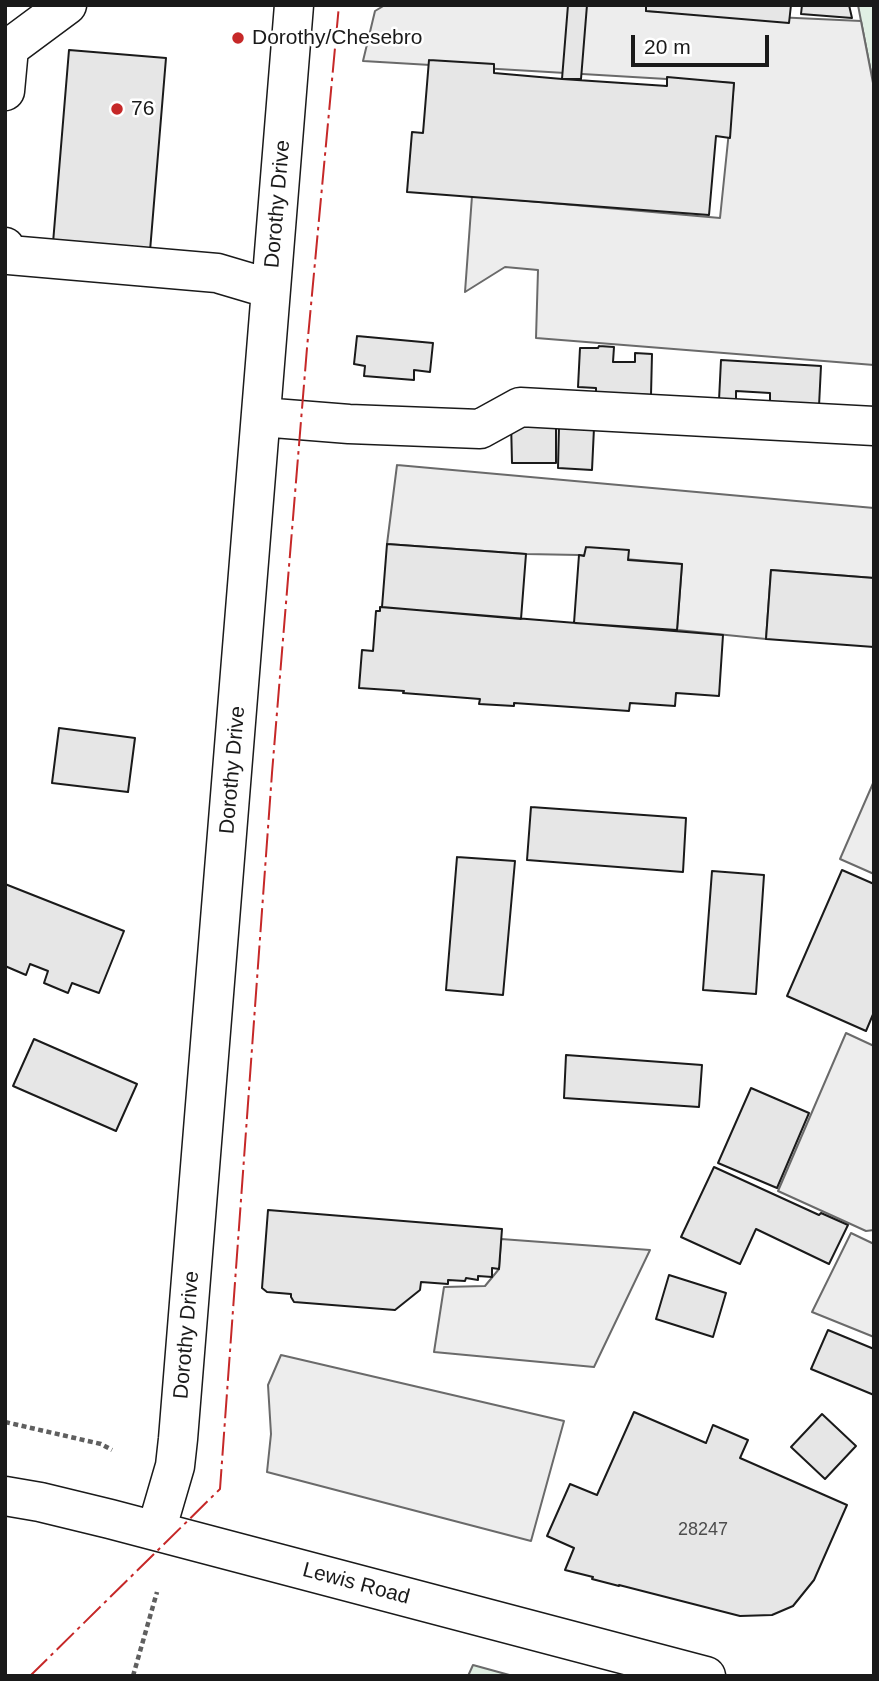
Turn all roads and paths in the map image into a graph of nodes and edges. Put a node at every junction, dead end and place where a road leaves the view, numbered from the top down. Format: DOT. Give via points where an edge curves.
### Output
graph roads {
  1 [pos="67,5"];
  2 [pos="294,5"];
  3 [pos="5,91"];
  4 [pos="5,247"];
  5 [pos="271,289"];
  6 [pos="261,417"];
  7 [pos="874,426"];
  8 [pos="5,1422"];
  9 [pos="112,1450"];
  10 [pos="5,1496"];
  11 [pos="156,1531"];
  12 [pos="156,1592"];
  13 [pos="133,1676"];
  14 [pos="706,1676"];
  1 -- 3 [label="street" via="9,48"];
  2 -- 5 [label="street, Dorothy Drive"];
  4 -- 5 [label="street" via="9,256 217,273"];
  5 -- 6 [label="street, Dorothy Drive"];
  6 -- 7 [label="street" via="480,429 520,407"];
  6 -- 11 [label="street, Dorothy Drive" via="178,1439"];
  8 -- 9 [label="path"];
  10 -- 11 [label="street, Lewis Road"];
  11 -- 14 [label="street, Lewis Road"];
  12 -- 13 [label="path"];
}
